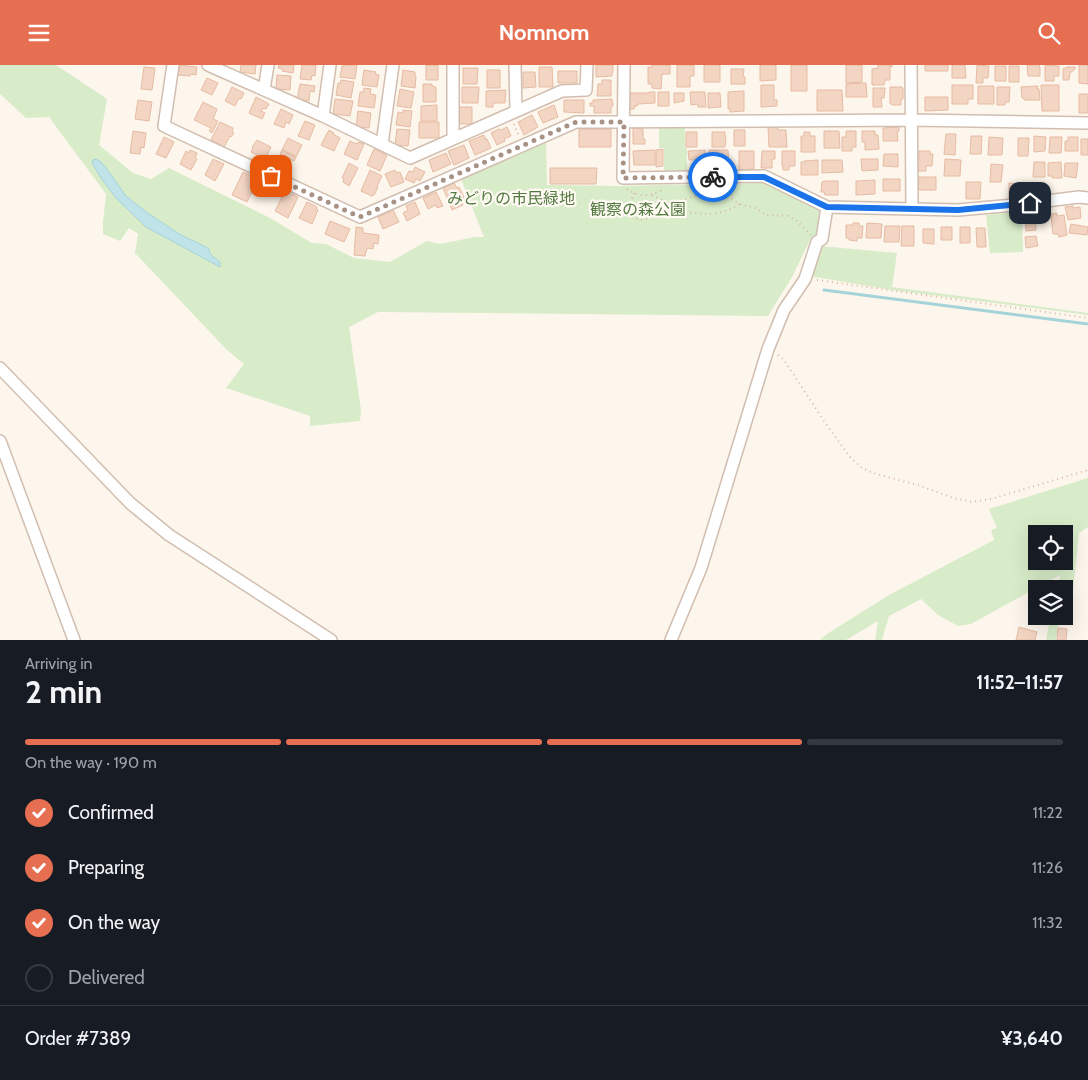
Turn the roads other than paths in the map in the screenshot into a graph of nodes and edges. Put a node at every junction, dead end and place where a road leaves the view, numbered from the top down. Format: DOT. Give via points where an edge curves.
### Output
graph roads {
  1 [pos="173,65"];
  2 [pos="208,65"];
  3 [pos="268,65"];
  4 [pos="330,65"];
  5 [pos="393,65"];
  6 [pos="452,65"];
  7 [pos="515,65"];
  8 [pos="587,65"];
  9 [pos="624,65"];
  10 [pos="911,65"];
  11 [pos="264,91"];
  12 [pos="513,113"];
  13 [pos="323,116"];
  14 [pos="912,119"];
  15 [pos="624,122"];
  16 [pos="1088,123"];
  17 [pos="454,139"];
  18 [pos="382,144"];
  19 [pos="1088,198"];
  20 [pos="827,207"];
  21 [pos="912,209"];
  22 [pos="0,368"];
  23 [pos="0,441"];
  24 [pos="74,640"];
  25 [pos="331,640"];
  26 [pos="671,640"];
  1 -- 15 [label="street" via="164,127 360,217 576,122"];
  2 -- 11 [label="street"];
  3 -- 11 [label="street"];
  4 -- 13 [label="street"];
  5 -- 18 [label="street"];
  6 -- 17 [label="street"];
  7 -- 12 [label="street"];
  8 -- 12 [label="street" via="586,90 562,91"];
  9 -- 15 [label="street"];
  10 -- 14 [label="street"];
  11 -- 13 [label="street"];
  12 -- 17 [label="street"];
  13 -- 18 [label="street"];
  14 -- 15 [label="street"];
  14 -- 16 [label="street"];
  14 -- 21 [label="street"];
  15 -- 20 [label="street" via="623,178 764,177"];
  17 -- 18 [label="street" via="410,158"];
  19 -- 21 [label="street" via="958,210"];
  20 -- 21 [label="street"];
  20 -- 26 [label="street" via="822,239 817,242 805,279 784,310 768,349 701,568"];
  22 -- 25 [label="street" via="130,503 169,535"];
  23 -- 24 [label="street"];
}
